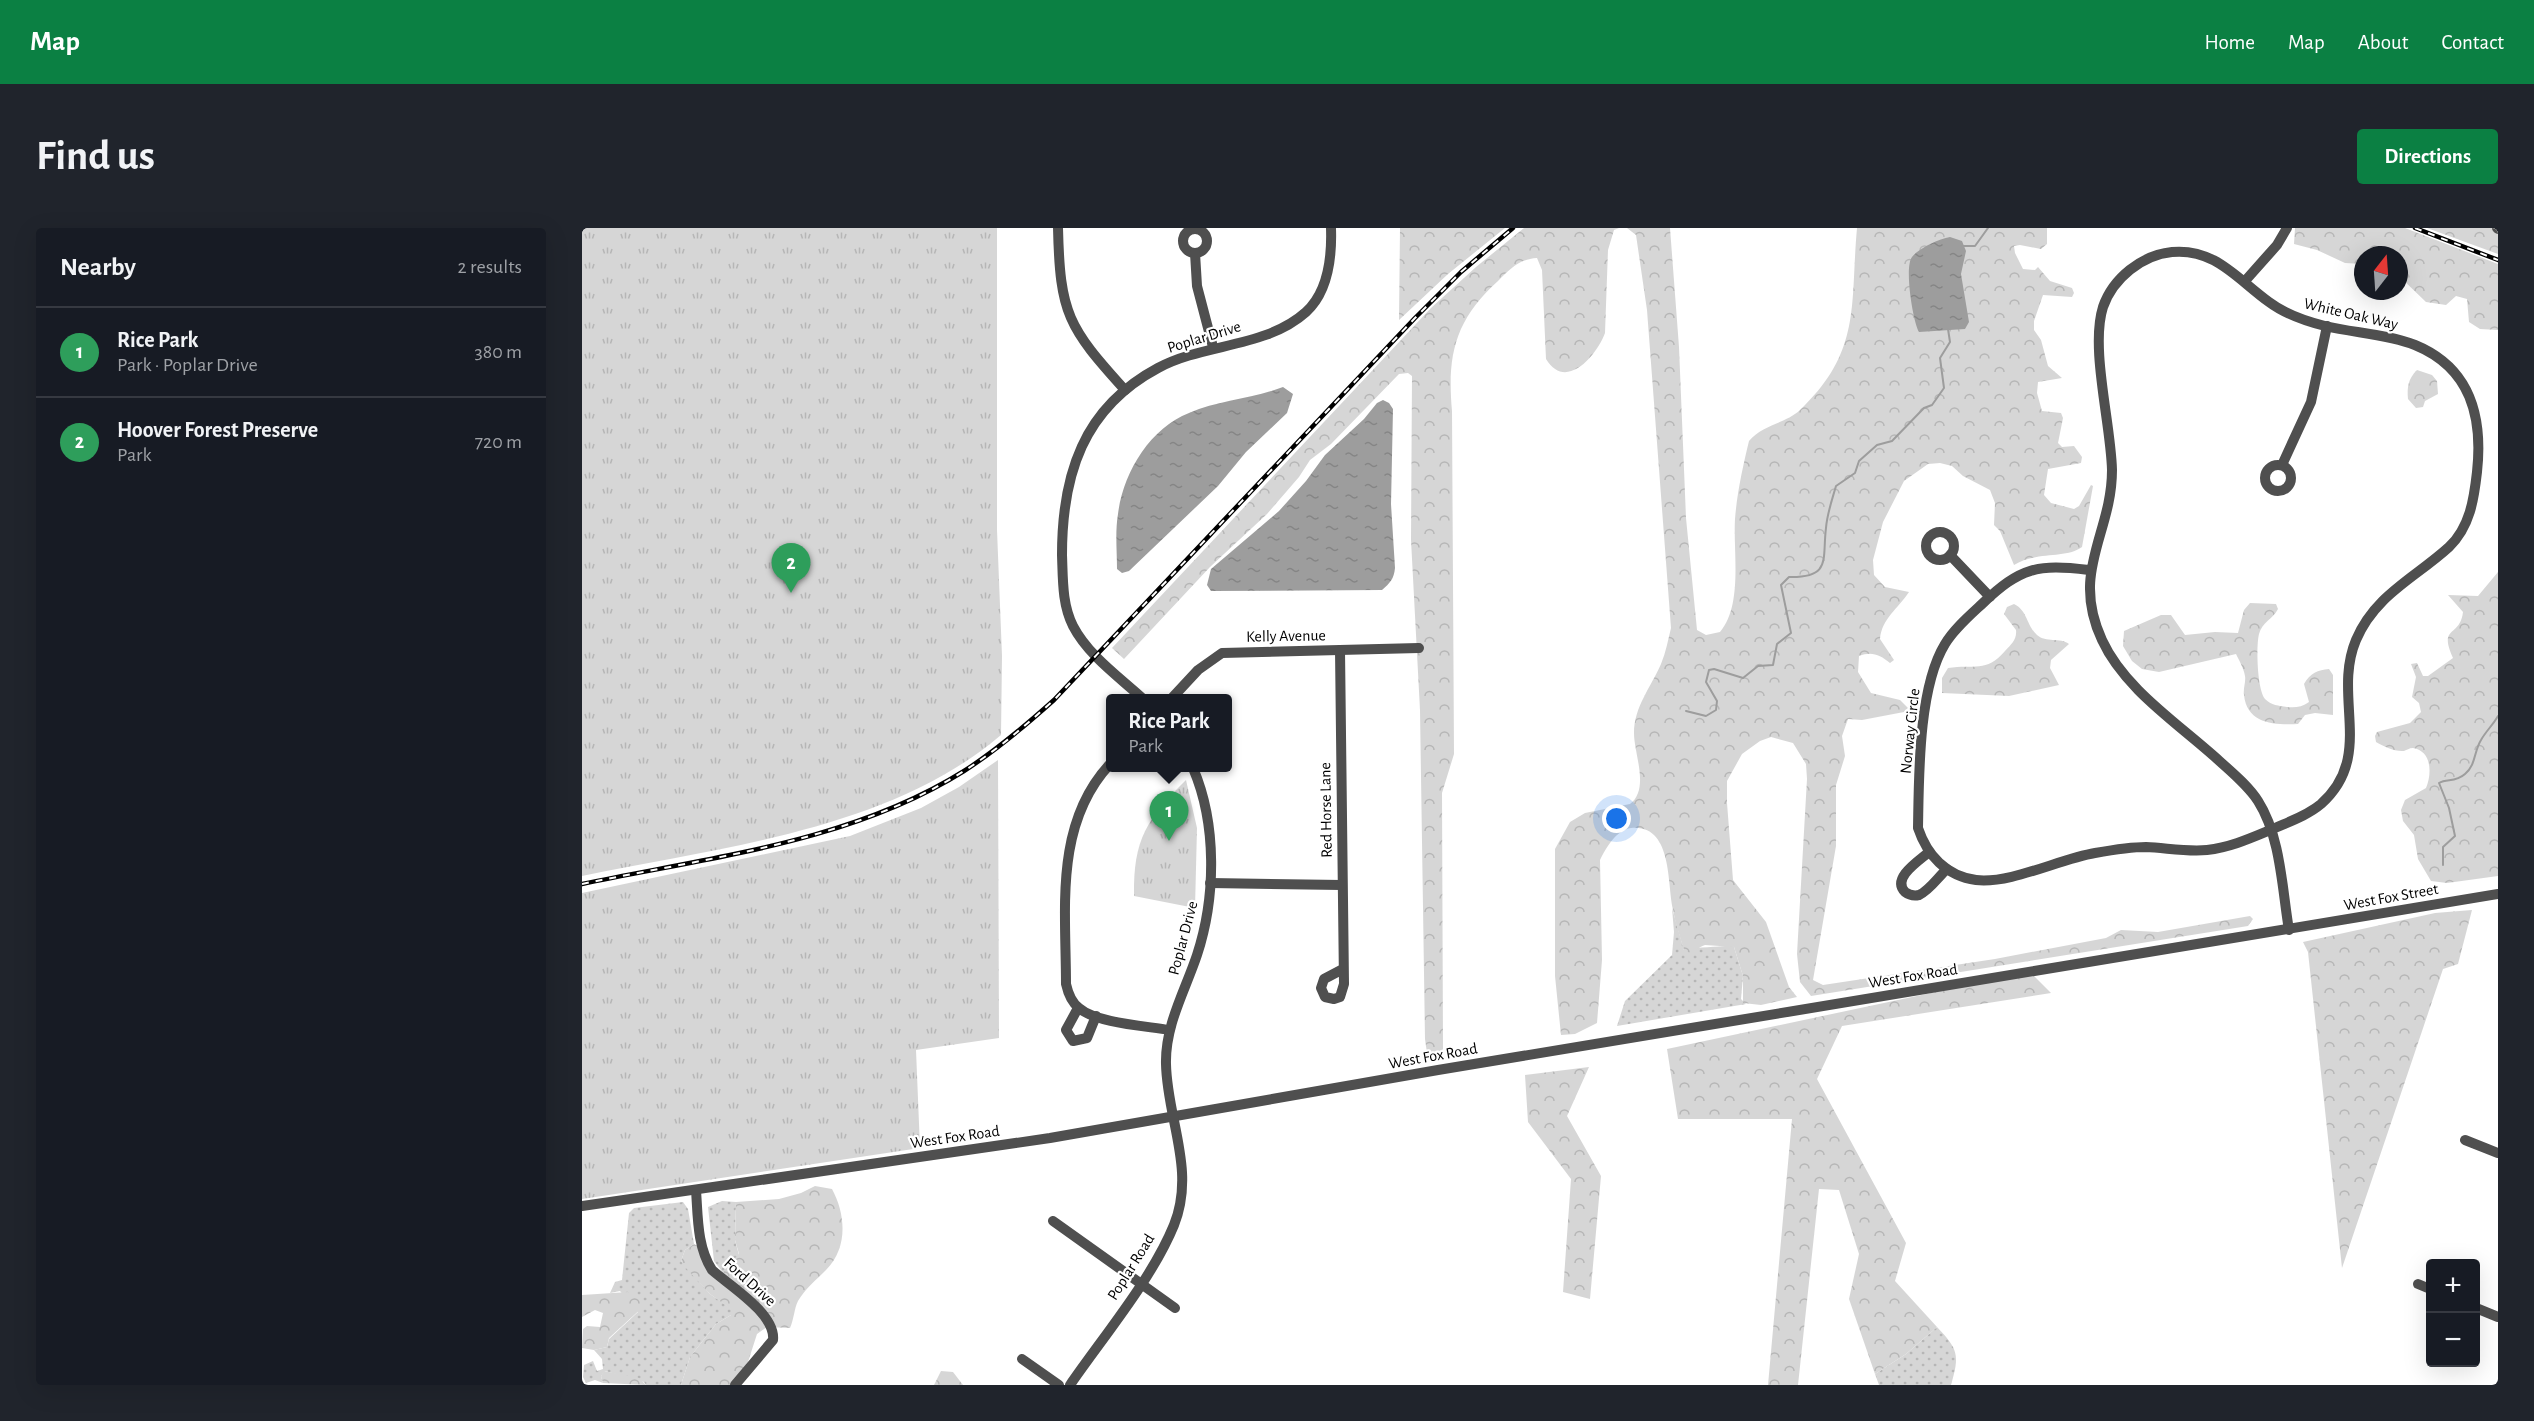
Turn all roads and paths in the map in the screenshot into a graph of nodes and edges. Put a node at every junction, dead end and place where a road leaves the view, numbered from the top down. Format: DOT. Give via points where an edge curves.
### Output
graph roads {
  1 [pos="1058,228"];
  2 [pos="1331,228"];
  3 [pos="2287,228"];
  4 [pos="1195,254"];
  5 [pos="2245,281"];
  6 [pos="2327,326"];
  7 [pos="1213,347"];
  8 [pos="1125,390"];
  9 [pos="2282,465"];
  10 [pos="1950,555"];
  11 [pos="2089,570"];
  12 [pos="1990,597"];
  13 [pos="1419,648"];
  14 [pos="1340,650"];
  15 [pos="1137,694"];
  16 [pos="1176,694"];
  17 [pos="1106,770"];
  18 [pos="1194,772"];
  19 [pos="2271,830"];
  20 [pos="1929,852"];
  21 [pos="1947,869"];
  22 [pos="1210,883"];
  23 [pos="1342,885"];
  24 [pos="2498,894"];
  25 [pos="2289,930"];
  26 [pos="1343,969"];
  27 [pos="1077,1008"];
  28 [pos="1096,1016"];
  29 [pos="1169,1030"];
  30 [pos="1175,1116"];
  31 [pos="2465,1140"];
  32 [pos="2498,1153"];
  33 [pos="696,1190"];
  34 [pos="582,1206"];
  35 [pos="1053,1221"];
  36 [pos="1140,1284"];
  37 [pos="2418,1284"];
  38 [pos="2426,1287"];
  39 [pos="1175,1308"];
  40 [pos="2480,1310"];
  41 [pos="2498,1317"];
  42 [pos="1022,1359"];
  43 [pos="735,1385"];
  44 [pos="1059,1385"];
  45 [pos="1070,1385"];
  1 -- 8 [label="street" via="1059,275 1065,309 1086,348"];
  2 -- 7 [label="street, Poplar Drive" via="1329,270 1308,310 1278,331"];
  3 -- 5 [label="street"];
  4 -- 7 [label="street" via="1197,286"];
  5 -- 6 [label="street, White Oak Way" via="2270,303 2296,317"];
  5 -- 11 [label="street, White Oak Way" via="2220,262 2200,254 2175,252 2145,260 2127,271 2108,297 2099,337 2112,468 2110,496"];
  6 -- 9 [label="street" via="2312,402"];
  6 -- 19 [label="street, White Oak Way" via="2408,342 2443,360 2473,401 2479,453 2474,498 2462,530 2451,545 2379,604 2354,646 2348,691 2351,748 2345,772 2327,798 2310,813"];
  7 -- 8 [label="street, Poplar Drive" via="1173,361"];
  8 -- 15 [label="street, Poplar Drive" via="1095,423 1070,476 1063,510 1063,593 1077,633"];
  10 -- 12 [label="street"];
  11 -- 12 [label="street, Norway Circle" via="2030,569"];
  11 -- 19 [label="street, White Oak Way" via="2093,614 2112,660 2131,682 2242,782 2258,802"];
  12 -- 20 [label="street, Norway Circle" via="1945,644 1926,697 1918,828"];
  13 -- 14 [label="street, Kelly Avenue"];
  14 -- 16 [label="street, Kelly Avenue" via="1222,654 1198,670"];
  14 -- 23 [label="street, Red Horse Lane"];
  17 -- 27 [label="street" via="1079,814 1067,859 1066,984"];
  18 -- 22 [label="street, Poplar Drive" via="1205,803"];
  19 -- 21 [label="street, Norway Circle" via="2207,850 2145,847 2089,854 1992,880 1970,879"];
  19 -- 25 [label="street, White Oak Way"];
  20 -- 21 [label="street, Norway Circle"];
  20 -- 21 [label="street" via="1903,876 1901,884 1905,891 1920,894"];
  22 -- 23 [label="street"];
  22 -- 29 [label="street, Poplar Drive" via="1203,934"];
  23 -- 26 [label="street, Red Horse Lane"];
  24 -- 25 [label="street, West Fox Street"];
  25 -- 30 [label="street, West Fox Road"];
  27 -- 28 [label="street"];
  27 -- 28 [label="street" via="1066,1030 1073,1041 1087,1038"];
  28 -- 29 [label="street"];
  29 -- 30 [label="street, Poplar Drive" via="1166,1064"];
  30 -- 33 [label="street, West Fox Road" via="962,1152"];
  30 -- 36 [label="street, Poplar Road" via="1183,1190 1174,1224"];
  31 -- 32 [label="street"];
  33 -- 34 [label="street, West Fox Road"];
  33 -- 43 [label="street, Ford Drive" via="699,1236 706,1261 766,1316 774,1332 773,1340"];
  35 -- 36 [label="street"];
  36 -- 39 [label="street"];
  36 -- 45 [label="street, Poplar Road"];
  37 -- 38 [label="street"];
  40 -- 41 [label="street"];
  42 -- 44 [label="street"];
}
